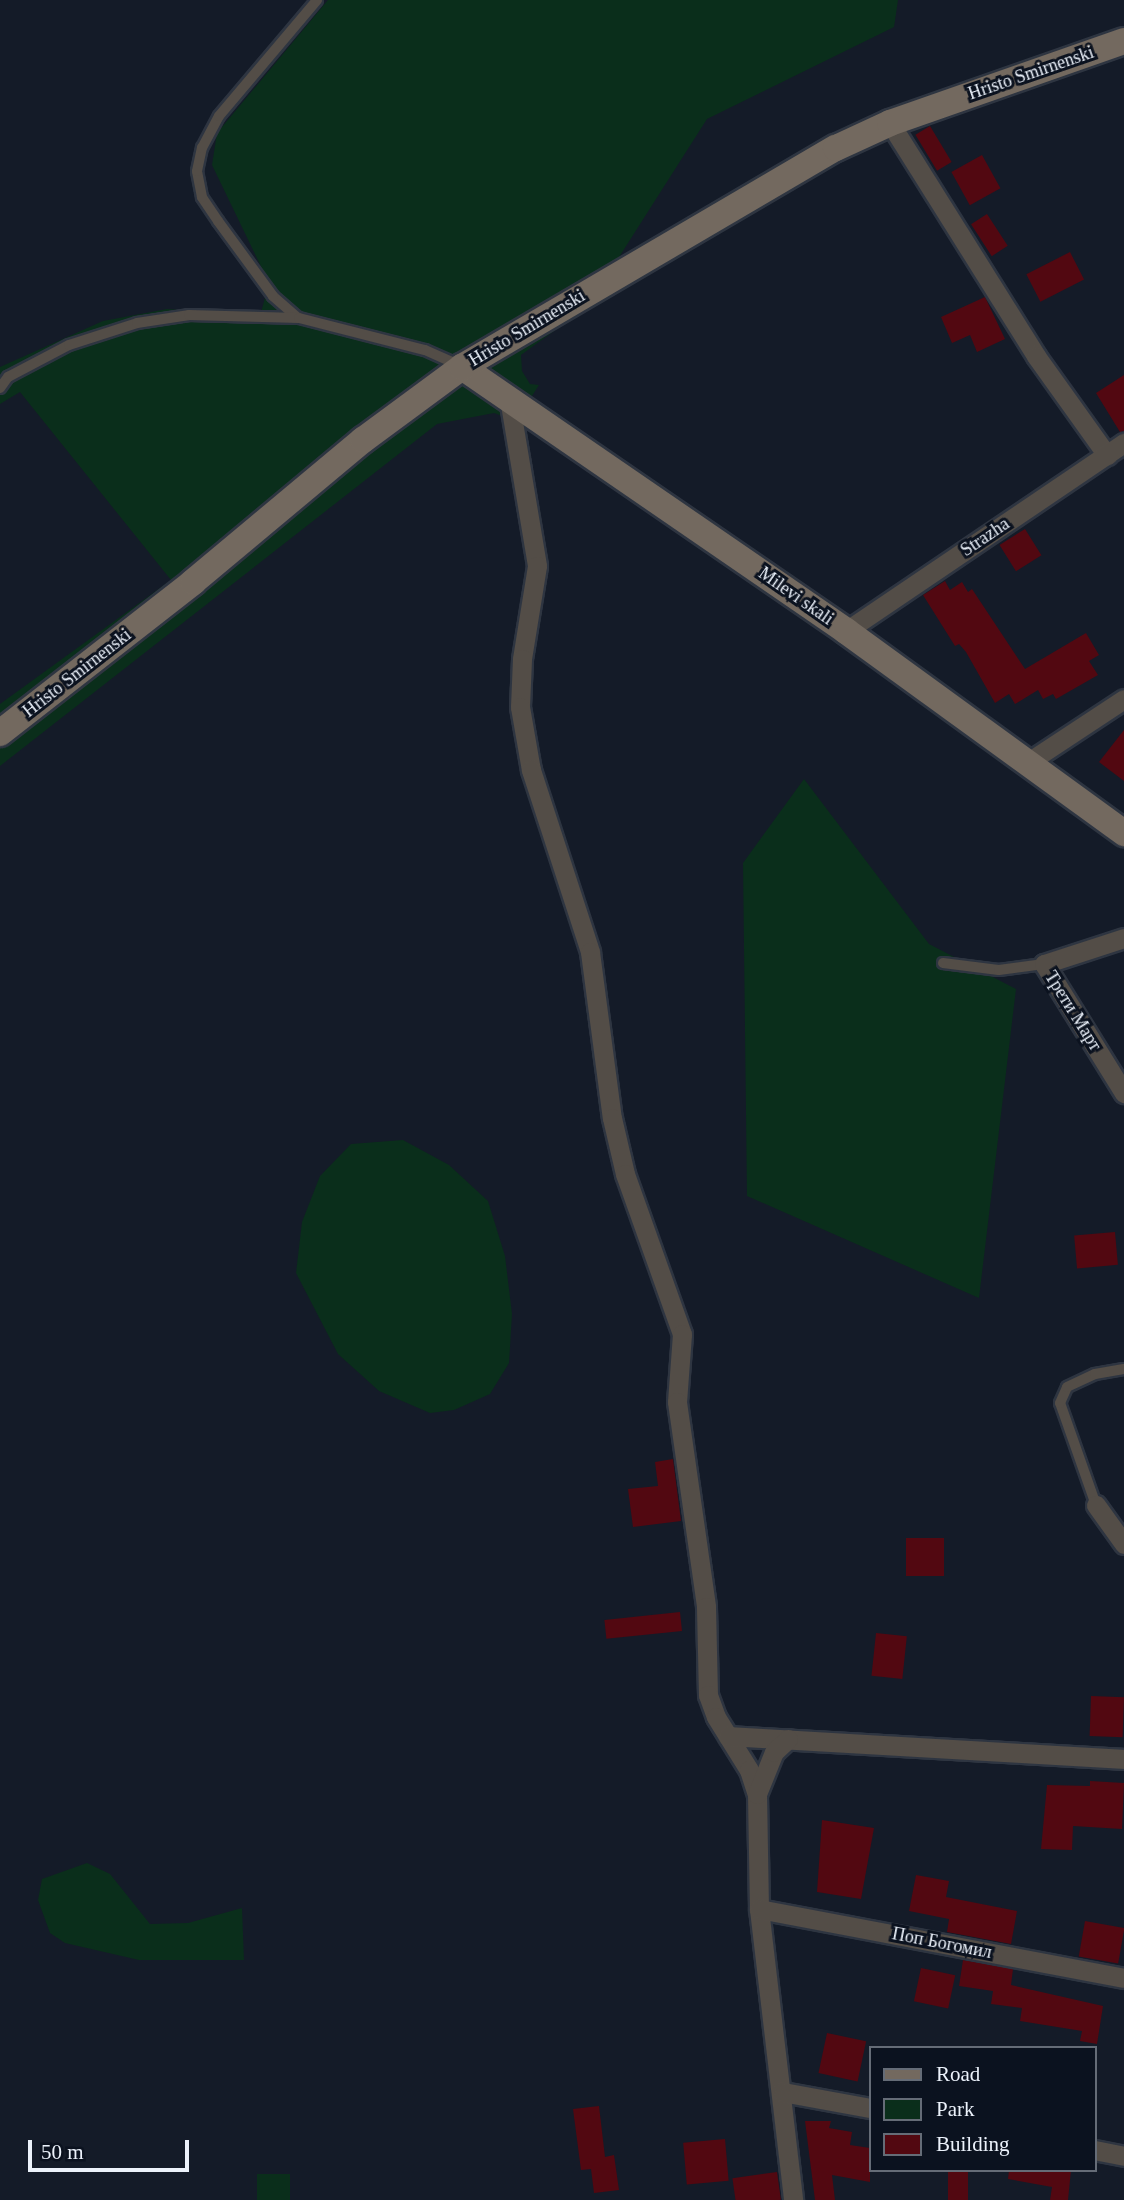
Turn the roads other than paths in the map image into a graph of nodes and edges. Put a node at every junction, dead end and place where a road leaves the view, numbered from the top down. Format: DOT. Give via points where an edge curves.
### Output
graph roads {
  1 [pos="317,0"];
  2 [pos="1124,41"];
  3 [pos="890,123"];
  4 [pos="299,318"];
  5 [pos="462,367"];
  6 [pos="0,387"];
  7 [pos="509,398"];
  8 [pos="1124,443"];
  9 [pos="1107,455"];
  10 [pos="846,631"];
  11 [pos="1124,699"];
  12 [pos="0,733"];
  13 [pos="1027,763"];
  14 [pos="1124,833"];
  15 [pos="1124,937"];
  16 [pos="943,963"];
  17 [pos="1044,964"];
  18 [pos="1124,1093"];
  19 [pos="1124,1368"];
  20 [pos="1096,1505"];
  21 [pos="1124,1544"];
  22 [pos="728,1736"];
  23 [pos="788,1739"];
  24 [pos="1124,1759"];
  25 [pos="757,1794"];
  26 [pos="759,1909"];
  27 [pos="1124,1978"];
  28 [pos="783,2092"];
  29 [pos="869,2108"];
  30 [pos="1096,2150"];
  31 [pos="1124,2156"];
  32 [pos="793,2200"];
  1 -- 4 [label="lane" via="219,116 202,148 197,171 202,197 218,221 273,296"];
  2 -- 3 [label="street, Hristo Smirnenski"];
  3 -- 5 [label="street, Hristo Smirnenski" via="779,180"];
  3 -- 9 [label="street" via="1036,356"];
  4 -- 5 [label="lane" via="425,350"];
  4 -- 6 [label="lane" via="189,315 137,323 69,345 8,377"];
  5 -- 7 [label="street, Milevi skali"];
  5 -- 12 [label="street, Hristo Smirnenski" via="363,440 193,582"];
  7 -- 10 [label="street, Milevi skali"];
  7 -- 22 [label="street" via="537,566 520,707 528,757 590,951 612,1118 625,1174 682,1334 677,1402 706,1607 708,1695"];
  8 -- 9 [label="street, Strazha"];
  9 -- 10 [label="street, Strazha"];
  10 -- 13 [label="street, Milevi skali"];
  11 -- 13 [label="street"];
  13 -- 14 [label="street, Milevi skali"];
  15 -- 17 [label="street, Трети Март"];
  16 -- 17 [label="lane" via="999,970"];
  17 -- 18 [label="street, Трети Март"];
  19 -- 20 [label="lane" via="1067,1387 1060,1403"];
  20 -- 21 [label="street"];
  22 -- 23 [label="street"];
  22 -- 25 [label="street" via="749,1770"];
  23 -- 24 [label="street"];
  23 -- 25 [label="street" via="769,1760"];
  25 -- 26 [label="street"];
  26 -- 27 [label="street, Поп Богомил"];
  26 -- 28 [label="street"];
  28 -- 29 [label="street"];
  28 -- 32 [label="street"];
  30 -- 31 [label="street"];
}
